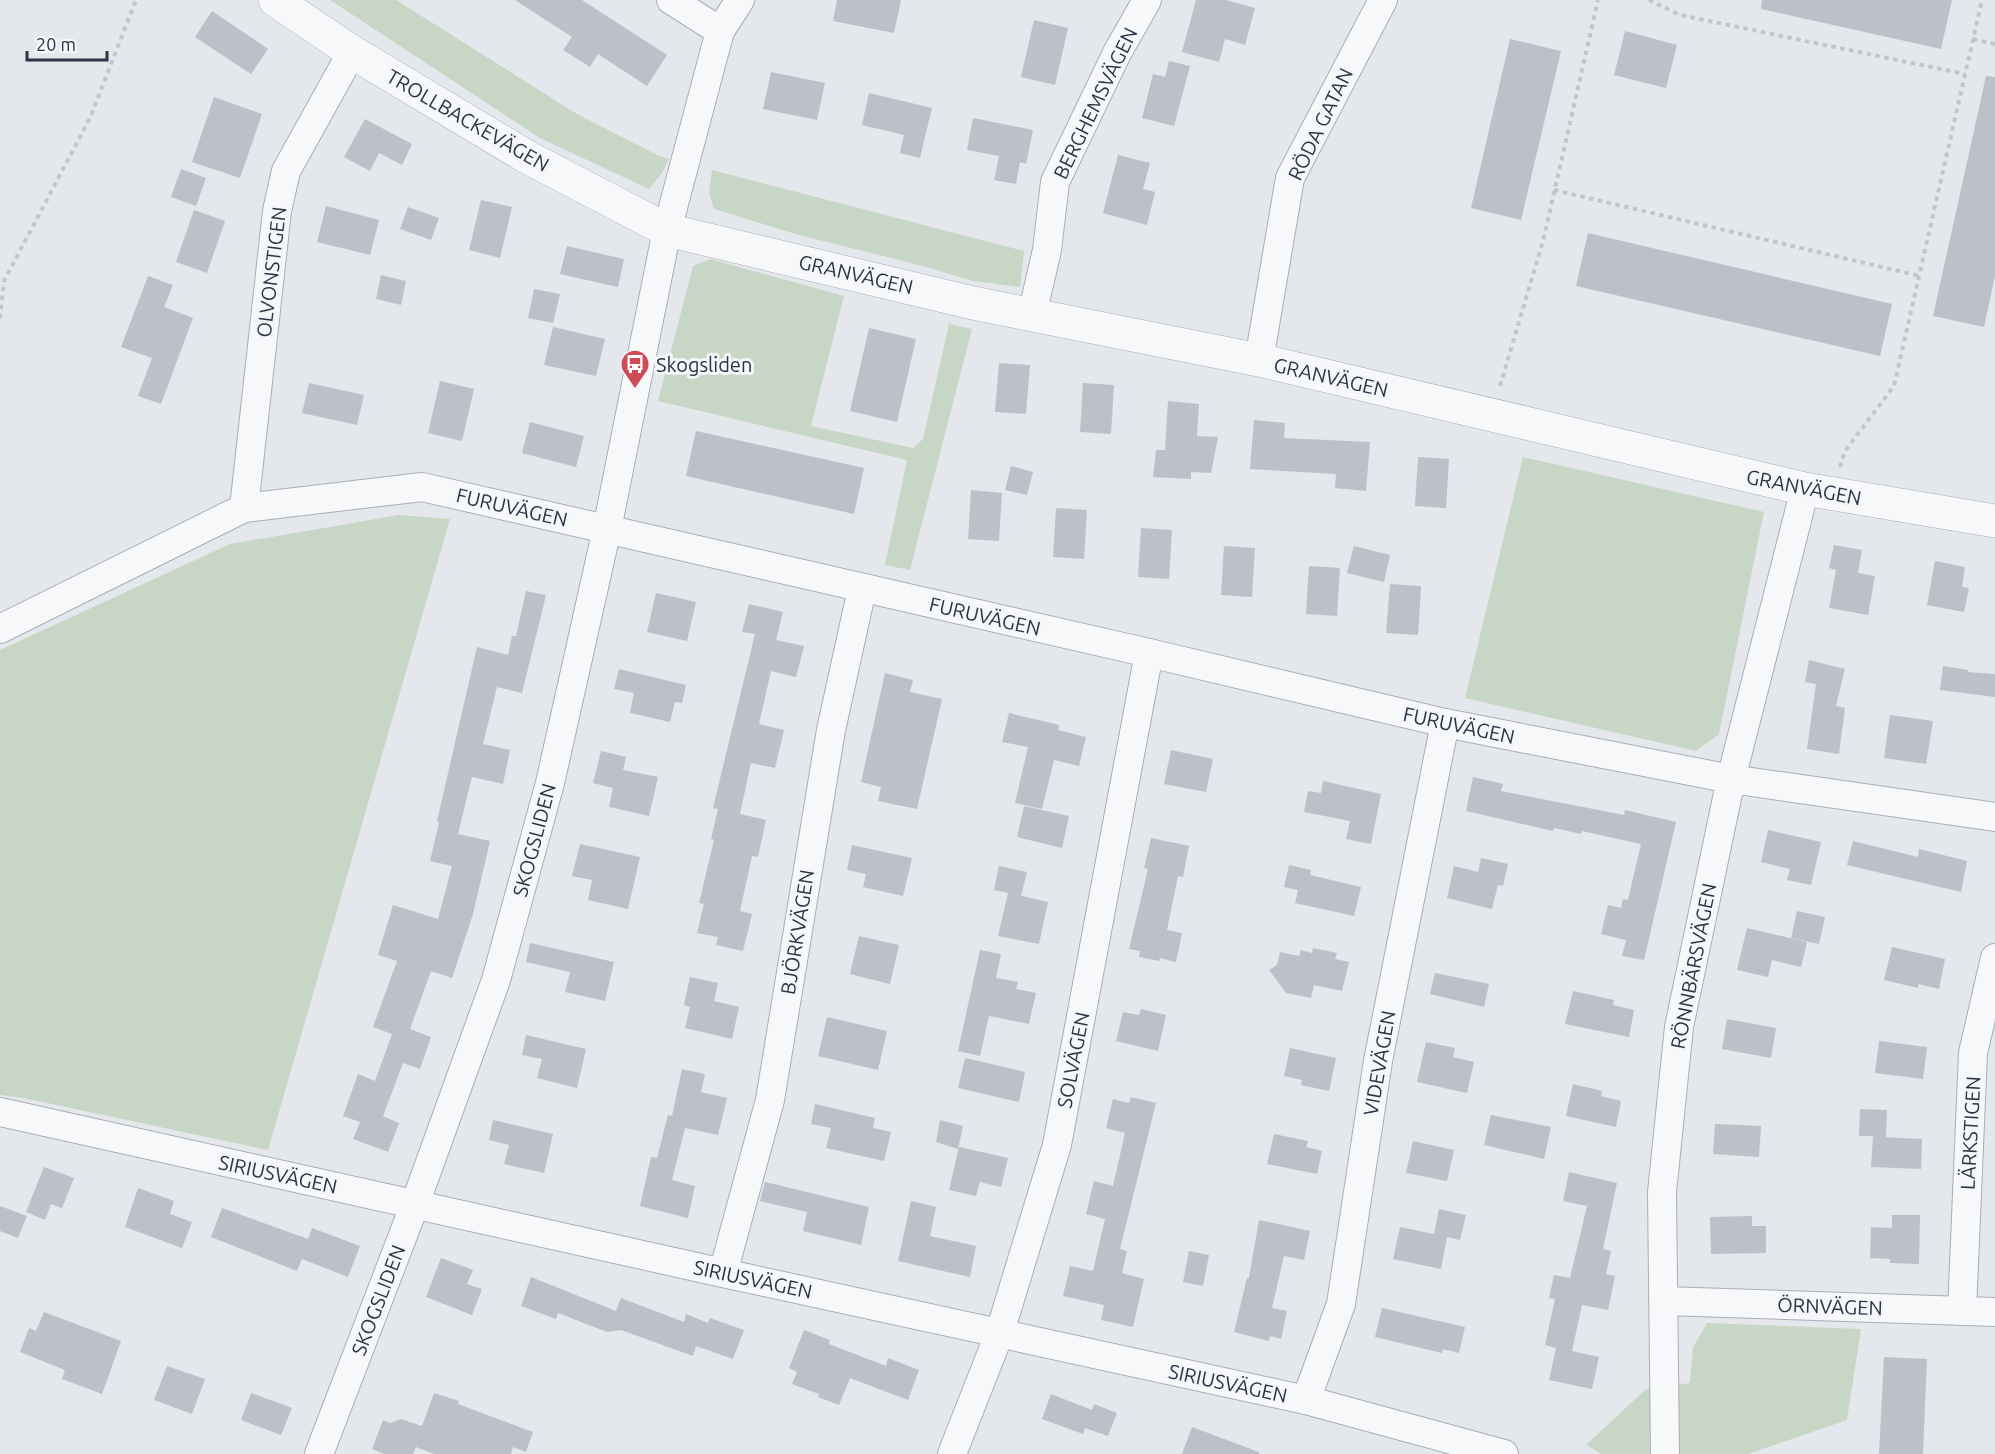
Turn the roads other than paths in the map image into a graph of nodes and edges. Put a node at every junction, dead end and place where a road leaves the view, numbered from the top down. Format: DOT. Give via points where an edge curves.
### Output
graph roads {
  1 [pos="275,0"];
  2 [pos="671,0"];
  3 [pos="740,0"];
  4 [pos="1147,0"];
  5 [pos="1383,0"];
  6 [pos="720,31"];
  7 [pos="352,52"];
  8 [pos="667,230"];
  9 [pos="1032,315"];
  10 [pos="1259,360"];
  11 [pos="1818,491"];
  12 [pos="244,508"];
  13 [pos="1995,521"];
  14 [pos="607,529"];
  15 [pos="862,589"];
  16 [pos="0,629"];
  17 [pos="1149,653"];
  18 [pos="1445,723"];
  19 [pos="1731,779"];
  20 [pos="1995,817"];
  21 [pos="1995,958"];
  22 [pos="0,1112"];
  23 [pos="415,1203"];
  24 [pos="723,1273"];
  25 [pos="1664,1301"];
  26 [pos="1962,1311"];
  27 [pos="1995,1312"];
  28 [pos="999,1332"];
  29 [pos="1306,1400"];
  30 [pos="319,1454"];
  31 [pos="952,1454"];
  32 [pos="1504,1454"];
  33 [pos="1665,1454"];
  1 -- 7 [label="street, TROLLBACKEVÄGEN"];
  2 -- 6 [label="street"];
  3 -- 6 [label="street, SKOGSLIDEN"];
  4 -- 9 [label="street, BERGHEMSVÄGEN" via="1055,182 1047,250"];
  5 -- 10 [label="street, RÖDA GATAN" via="1290,178"];
  6 -- 8 [label="street, SKOGSLIDEN"];
  7 -- 8 [label="street, TROLLBACKEVÄGEN" via="527,157"];
  7 -- 12 [label="street, OLVONSTIGEN" via="286,171"];
  8 -- 9 [label="street, GRANVÄGEN"];
  8 -- 14 [label="street, SKOGSLIDEN"];
  9 -- 10 [label="street, GRANVÄGEN"];
  10 -- 11 [label="street, GRANVÄGEN"];
  11 -- 13 [label="street, GRANVÄGEN"];
  11 -- 19 [label="street, RÖNNBÄRSVÄGEN"];
  12 -- 14 [label="street, FURUVÄGEN" via="422,487"];
  12 -- 16 [label="street, FURUVÄGEN"];
  14 -- 15 [label="street, FURUVÄGEN"];
  14 -- 23 [label="street, SKOGSLIDEN" via="550,783 496,980"];
  15 -- 17 [label="street, FURUVÄGEN"];
  15 -- 24 [label="street, BJÖRKVÄGEN" via="831,730 770,1100"];
  17 -- 18 [label="street, FURUVÄGEN"];
  17 -- 28 [label="street, SOLVÄGEN" via="1057,1145"];
  18 -- 19 [label="street, FURUVÄGEN"];
  18 -- 29 [label="street, VIDEVÄGEN" via="1378,1061 1341,1304"];
  19 -- 20 [label="street, FURUVÄGEN"];
  19 -- 25 [label="street, RÖNNBÄRSVÄGEN" via="1679,1027 1662,1192"];
  21 -- 26 [label="street, LÄRKSTIGEN" via="1973,1053"];
  22 -- 23 [label="street, SIRIUSVÄGEN"];
  23 -- 24 [label="street, SIRIUSVÄGEN"];
  23 -- 30 [label="street, SKOGSLIDEN"];
  24 -- 28 [label="street, SIRIUSVÄGEN"];
  25 -- 26 [label="street, ÖRNVÄGEN"];
  25 -- 33 [label="street, RÖNNBÄRSVÄGEN"];
  26 -- 27 [label="street, ÖRNVÄGEN"];
  28 -- 29 [label="street, SIRIUSVÄGEN"];
  28 -- 31 [label="street, SOLVÄGEN"];
  29 -- 32 [label="street, SIRIUSVÄGEN"];
}
